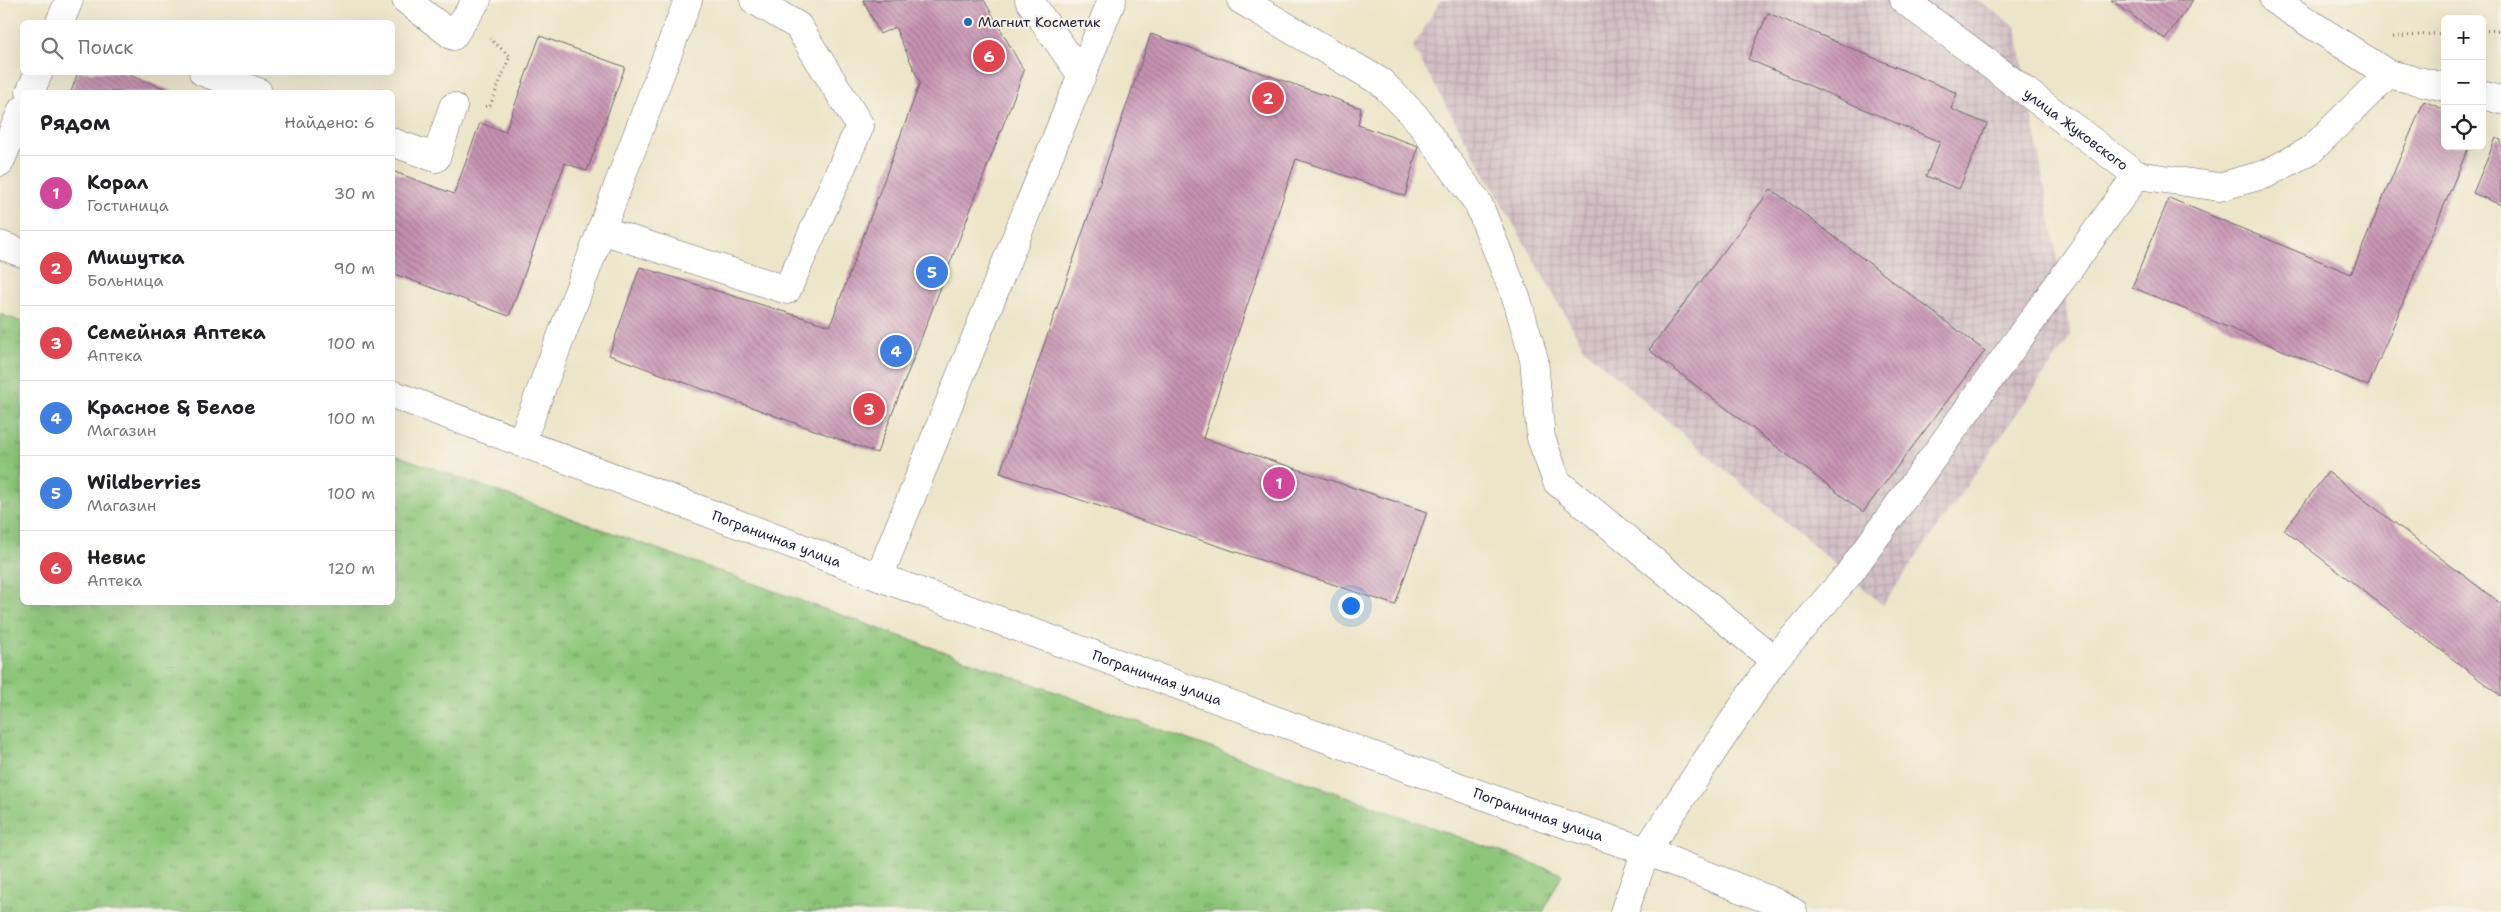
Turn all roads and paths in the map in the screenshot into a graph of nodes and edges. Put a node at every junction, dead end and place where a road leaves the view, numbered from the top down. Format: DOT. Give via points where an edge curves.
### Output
graph roads {
  1 [pos="406,0"];
  2 [pos="688,0"];
  3 [pos="754,0"];
  4 [pos="1029,0"];
  5 [pos="1112,0"];
  6 [pos="1240,0"];
  7 [pos="1904,0"];
  8 [pos="2274,0"];
  9 [pos="471,9"];
  10 [pos="2501,30"];
  11 [pos="2486,31"];
  12 [pos="2388,74"];
  13 [pos="38,75"];
  14 [pos="211,75"];
  15 [pos="1082,76"];
  16 [pos="2441,86"];
  17 [pos="31,90"];
  18 [pos="252,90"];
  19 [pos="2486,97"];
  20 [pos="2501,100"];
  21 [pos="453,107"];
  22 [pos="20,115"];
  23 [pos="395,143"];
  24 [pos="0,162"];
  25 [pos="2137,175"];
  26 [pos="601,230"];
  27 [pos="0,245"];
  28 [pos="20,252"];
  29 [pos="395,395"];
  30 [pos="521,443"];
  31 [pos="880,577"];
  32 [pos="1774,660"];
  33 [pos="1646,851"];
  34 [pos="1624,912"];
  35 [pos="1793,912"];
  1 -- 9 [label="street" via="453,36"];
  2 -- 26 [label="street"];
  3 -- 26 [label="street" via="798,26 860,126 787,290"];
  4 -- 15 [label="street"];
  5 -- 15 [label="street"];
  6 -- 32 [label="street" via="1381,82 1415,116 1478,203 1518,300 1534,359 1541,438 1557,482"];
  7 -- 25 [label="street, улица Жуковского"];
  8 -- 12 [label="street"];
  9 -- 21 [label="path" via="510,56 490,106"];
  10 -- 11 [label="path"];
  12 -- 16 [label="street"];
  12 -- 25 [label="street, улица Жуковского" via="2312,150 2266,174 2219,187"];
  13 -- 17 [label="street"];
  14 -- 18 [label="street"];
  15 -- 31 [label="street"];
  19 -- 20 [label="street"];
  21 -- 23 [label="street" via="436,158"];
  22 -- 24 [label="street"];
  25 -- 32 [label="street" via="1848,575"];
  26 -- 30 [label="street"];
  27 -- 28 [label="street"];
  29 -- 30 [label="street, Пограничная улица"];
  30 -- 31 [label="street, Пограничная улица"];
  31 -- 33 [label="street, Пограничная улица" via="1529,812"];
  32 -- 33 [label="street"];
  33 -- 34 [label="street"];
  33 -- 35 [label="street, Пограничная улица"];
}
